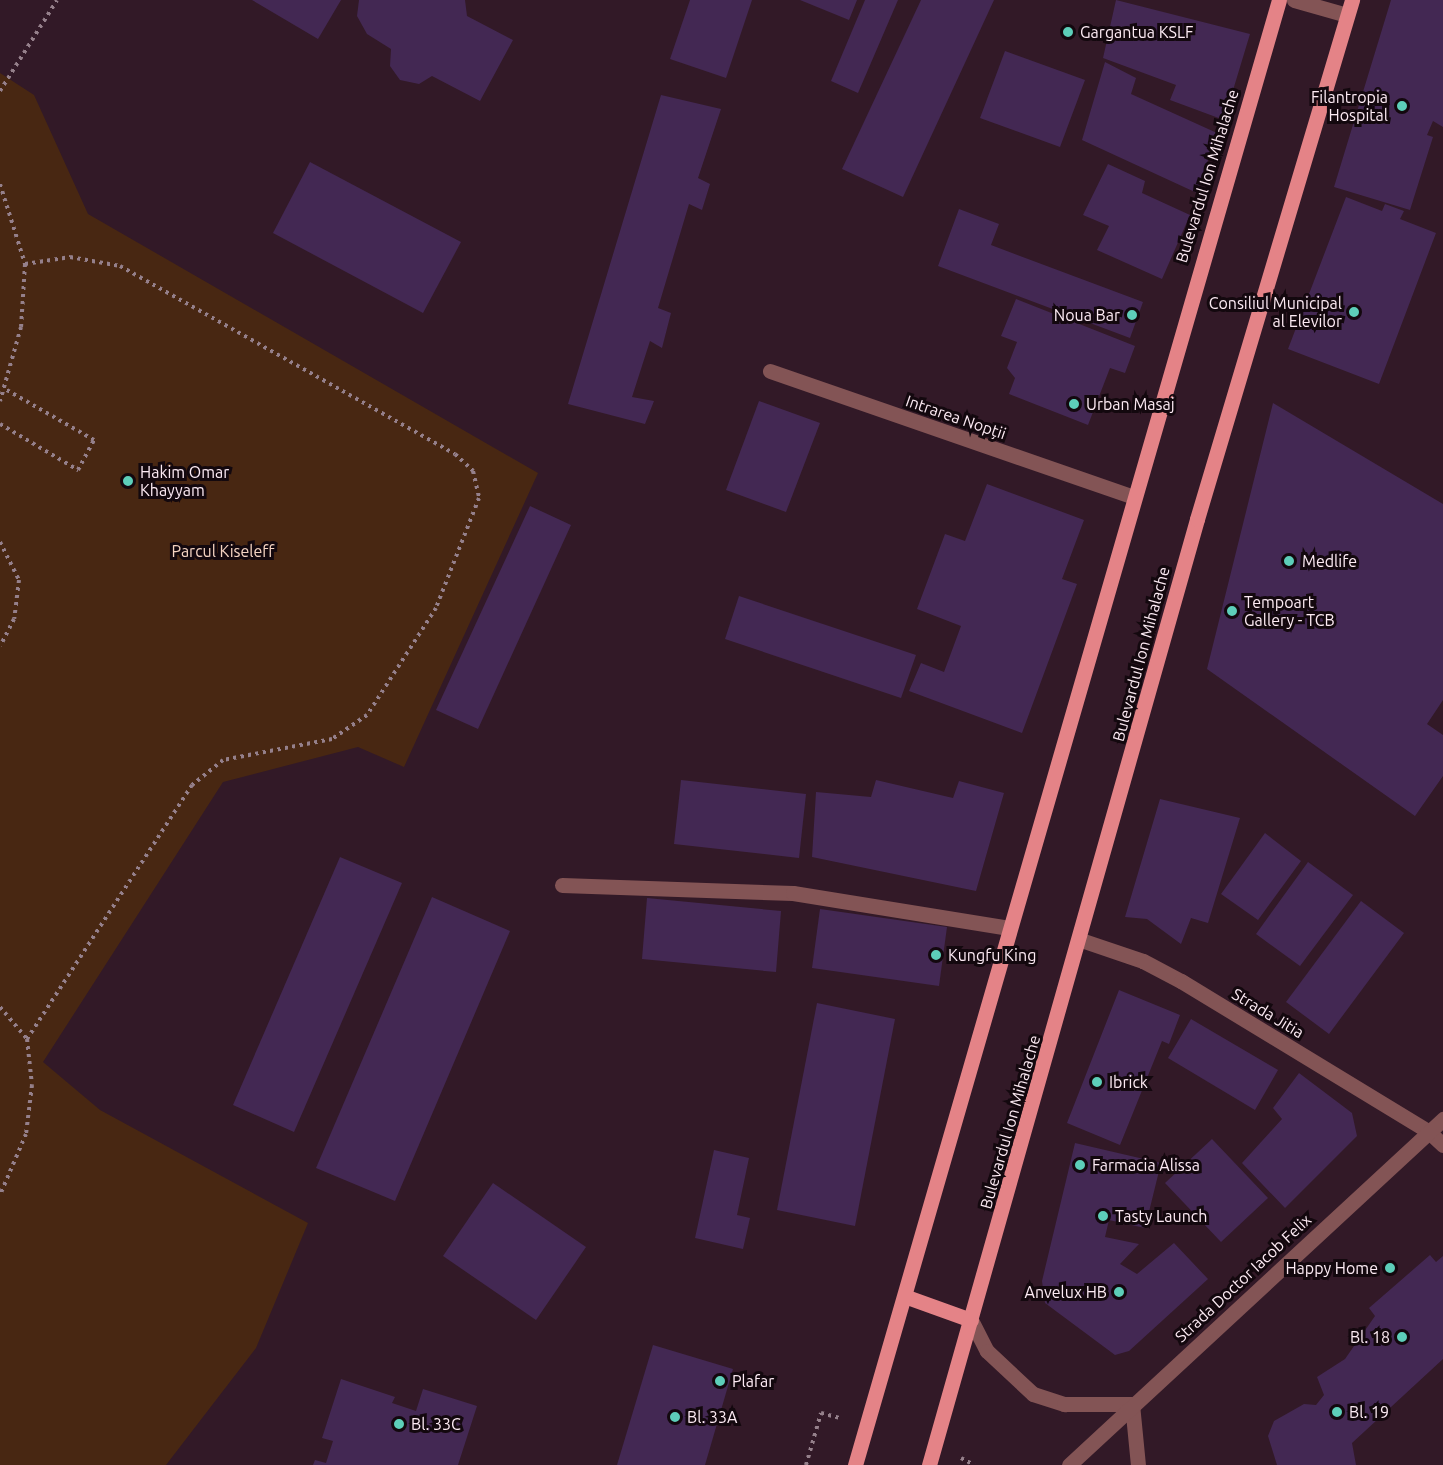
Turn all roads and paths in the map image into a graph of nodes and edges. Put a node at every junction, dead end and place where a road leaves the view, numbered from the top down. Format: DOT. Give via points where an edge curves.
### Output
graph roads {
  1 [pos="57,0"];
  2 [pos="1279,0"];
  3 [pos="1294,0"];
  4 [pos="1350,7"];
  5 [pos="0,91"];
  6 [pos="0,184"];
  7 [pos="25,264"];
  8 [pos="770,371"];
  9 [pos="5,389"];
  10 [pos="0,400"];
  11 [pos="0,424"];
  12 [pos="1131,496"];
  13 [pos="0,542"];
  14 [pos="0,646"];
  15 [pos="562,885"];
  16 [pos="1009,927"];
  17 [pos="1081,940"];
  18 [pos="0,1007"];
  19 [pos="27,1039"];
  20 [pos="1443,1119"];
  21 [pos="1429,1132"];
  22 [pos="1443,1145"];
  23 [pos="0,1195"];
  24 [pos="907,1297"];
  25 [pos="971,1320"];
  26 [pos="1132,1404"];
  27 [pos="867,1426"];
  28 [pos="934,1449"];
  29 [pos="806,1465"];
  30 [pos="855,1465"];
  31 [pos="929,1465"];
  32 [pos="974,1465"];
  33 [pos="1069,1465"];
  34 [pos="1138,1465"];
  1 -- 5 [label="path"];
  2 -- 12 [label="main road, Bulevardul Ion Mihalache"];
  3 -- 4 [label="street"];
  4 -- 17 [label="main road, Bulevardul Ion Mihalache" via="1201,508"];
  6 -- 7 [label="path"];
  7 -- 9 [label="path" via="21,327"];
  7 -- 19 [label="path" via="70,257 120,266 455,454 473,471 479,498 436,609 368,715 332,739 223,760 192,785"];
  8 -- 12 [label="street, Intrarea Nopții"];
  9 -- 10 [label="path"];
  9 -- 11 [label="path" via="94,440 78,470"];
  12 -- 16 [label="main road, Bulevardul Ion Mihalache"];
  13 -- 14 [label="path" via="19,580 14,619"];
  15 -- 16 [label="street" via="793,893"];
  16 -- 24 [label="main road, Bulevardul Ion Mihalache"];
  17 -- 21 [label="street, Strada Jitia" via="1143,961 1181,981"];
  17 -- 25 [label="main road, Bulevardul Ion Mihalache"];
  18 -- 19 [label="path"];
  19 -- 23 [label="path" via="32,1108 17,1160"];
  20 -- 21 [label="street, Strada Doctor Iacob Felix"];
  21 -- 22 [label="street, Strada Jitia"];
  21 -- 26 [label="street, Strada Doctor Iacob Felix"];
  24 -- 25 [label="main road"];
  24 -- 27 [label="main road, Bulevardul Ion Mihalache"];
  25 -- 26 [label="street" via="987,1351 1034,1394 1064,1404"];
  25 -- 28 [label="main road, Bulevardul Ion Mihalache"];
  26 -- 33 [label="street, Strada Doctor Iacob Felix"];
  26 -- 34 [label="street"];
  27 -- 29 [label="path" via="821,1413"];
  27 -- 30 [label="main road, Bulevardul Ion Mihalache"];
  28 -- 31 [label="main road, Bulevardul Ion Mihalache"];
  28 -- 32 [label="path"];
}
